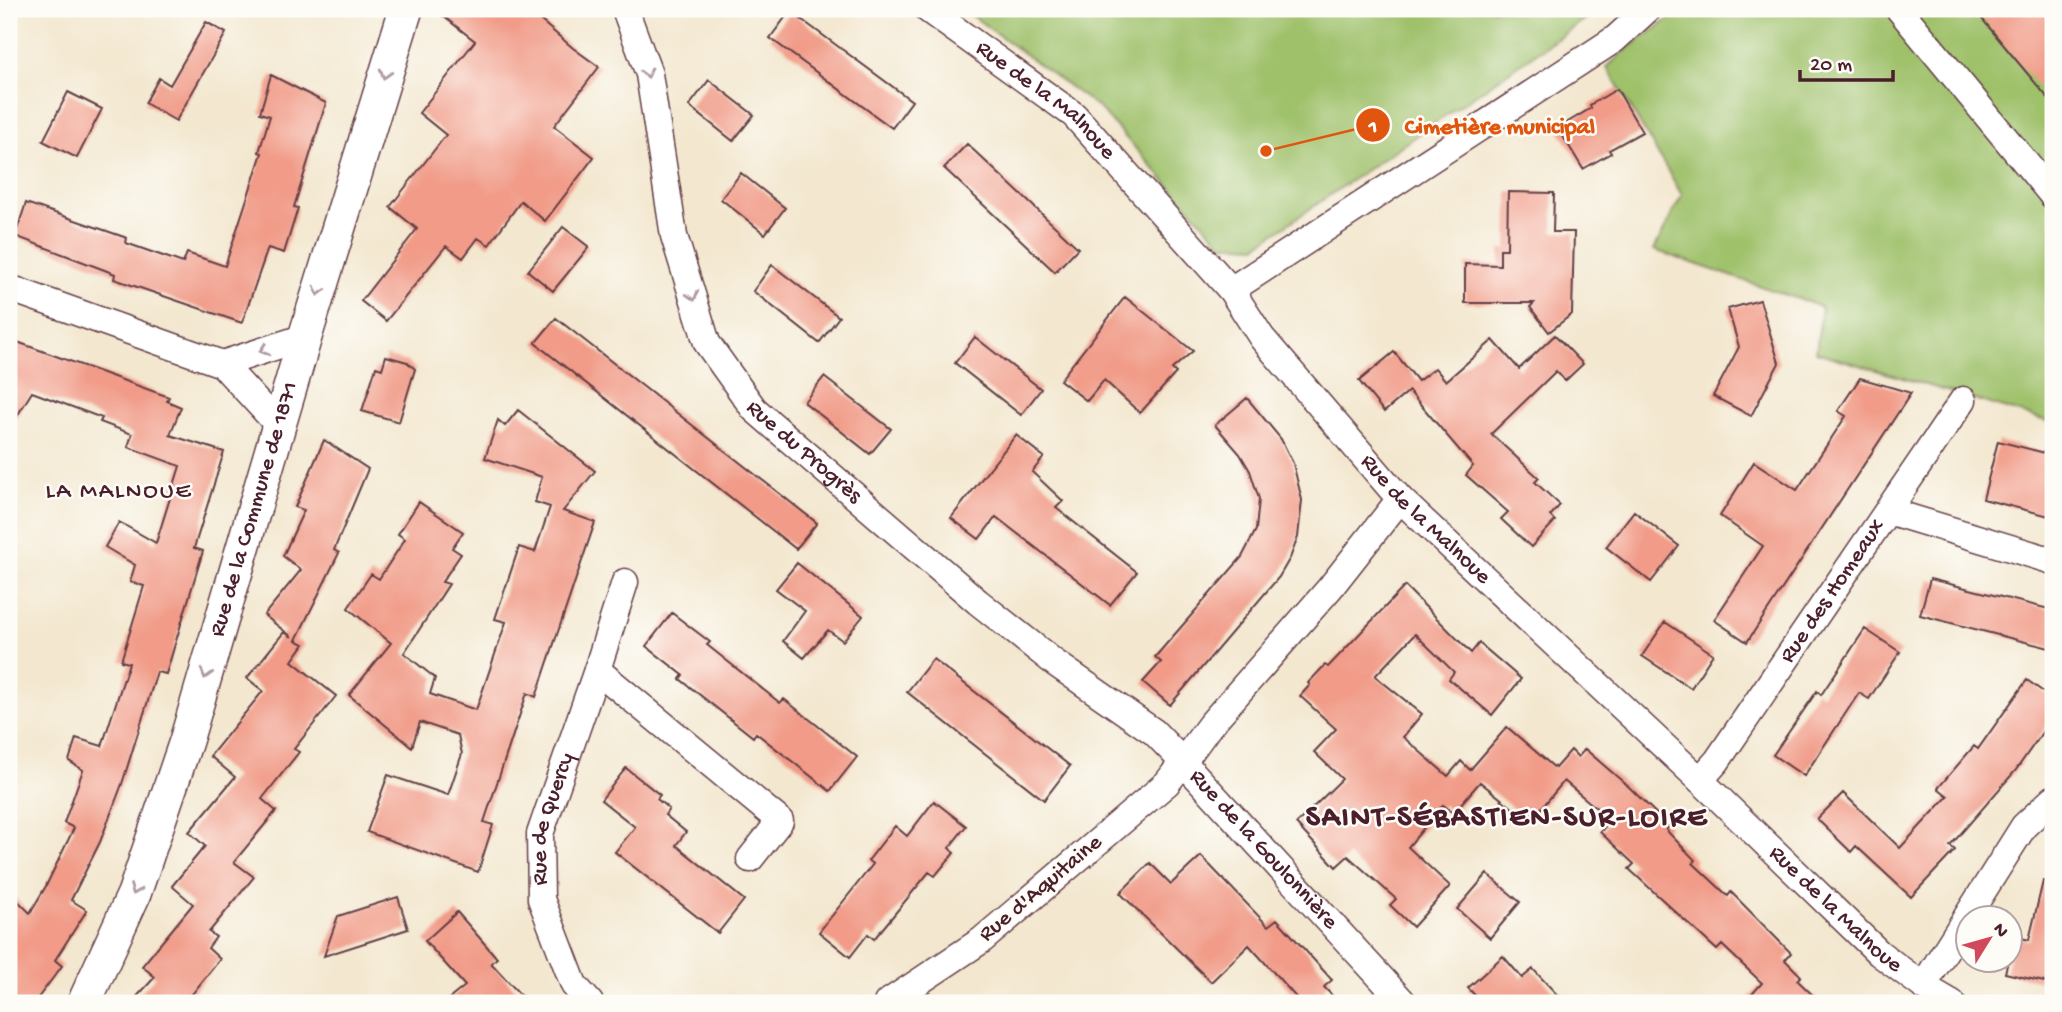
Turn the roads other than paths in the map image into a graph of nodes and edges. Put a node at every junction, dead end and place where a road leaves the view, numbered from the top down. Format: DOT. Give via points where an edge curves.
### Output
graph roads {
  1 [pos="406,9"];
  2 [pos="625,9"];
  3 [pos="927,9"];
  4 [pos="1648,9"];
  5 [pos="1899,9"];
  6 [pos="2053,196"];
  7 [pos="9,288"];
  8 [pos="1231,290"];
  9 [pos="305,337"];
  10 [pos="222,364"];
  11 [pos="1964,400"];
  12 [pos="280,427"];
  13 [pos="1400,499"];
  14 [pos="1888,512"];
  15 [pos="2053,561"];
  16 [pos="625,582"];
  17 [pos="597,670"];
  18 [pos="1183,762"];
  19 [pos="1700,780"];
  20 [pos="2053,799"];
  21 [pos="750,859"];
  22 [pos="1923,986"];
  23 [pos="84,1003"];
  24 [pos="590,1003"];
  25 [pos="887,1003"];
  26 [pos="1404,1003"];
  27 [pos="1952,1003"];
  1 -- 9 [label="street, Rue de la Commune de 1871, one-way"];
  2 -- 18 [label="street, Rue du Progrès, one-way" via="649,74 674,236 707,343 754,409 978,602 1154,733"];
  3 -- 8 [label="street, Rue de la Malnoue" via="1074,115"];
  4 -- 8 [label="street" via="1615,39"];
  5 -- 6 [label="street"];
  7 -- 10 [label="street"];
  8 -- 13 [label="street, Rue de la Malnoue" via="1262,338"];
  9 -- 10 [label="street, one-way"];
  9 -- 12 [label="street, Rue de la Commune de 1871"];
  10 -- 12 [label="street"];
  11 -- 14 [label="street, Rue des Homeaux"];
  12 -- 23 [label="street, Rue de la Commune de 1871, one-way" via="139,881"];
  13 -- 18 [label="street, Rue de la Goulonnière"];
  13 -- 19 [label="street, Rue de la Malnoue"];
  14 -- 15 [label="street"];
  14 -- 19 [label="street, Rue des Homeaux"];
  16 -- 17 [label="street, Rue de Quercy"];
  17 -- 21 [label="street" via="780,821"];
  17 -- 24 [label="street, Rue de Quercy" via="540,834 541,899 574,985"];
  18 -- 25 [label="street, Rue d'Aquitaine" via="1167,783 982,940"];
  18 -- 26 [label="street, Rue de la Goulonnière"];
  19 -- 22 [label="street, Rue de la Malnoue" via="1879,953"];
  20 -- 22 [label="street" via="2024,826"];
  22 -- 27 [label="street, Rue de la Malnoue"];
}
